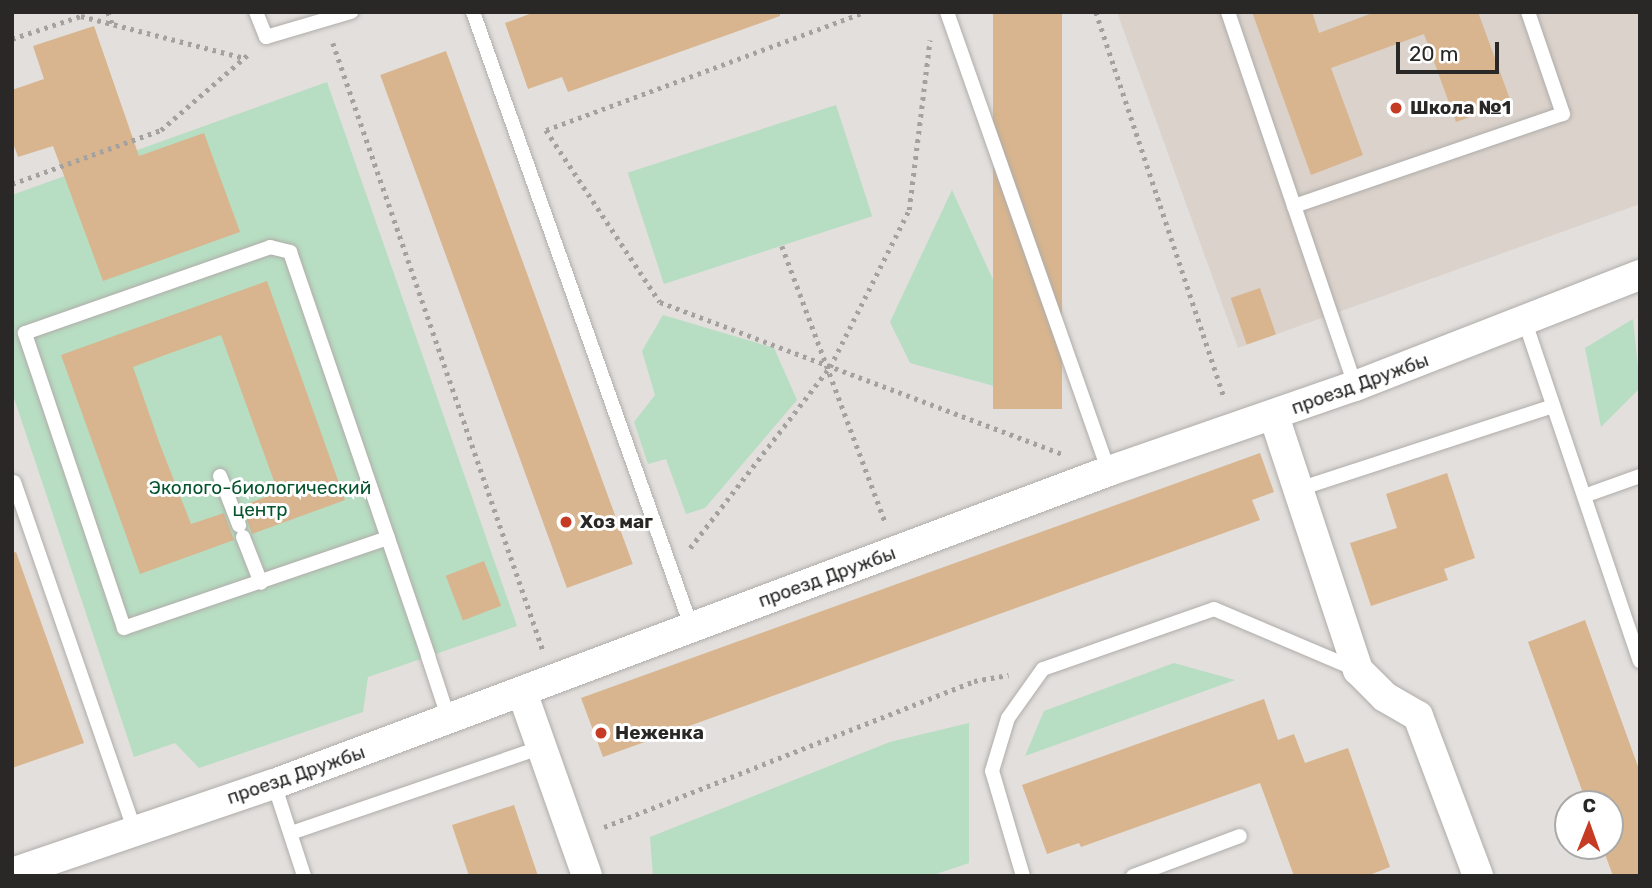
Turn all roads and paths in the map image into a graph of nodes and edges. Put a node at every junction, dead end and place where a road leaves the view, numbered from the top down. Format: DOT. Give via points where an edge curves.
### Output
graph roads {
  1 [pos="108,12"];
  2 [pos="256,12"];
  3 [pos="351,12"];
  4 [pos="473,12"];
  5 [pos="865,12"];
  6 [pos="947,12"];
  7 [pos="1096,12"];
  8 [pos="1228,12"];
  9 [pos="1528,12"];
  10 [pos="326,22"];
  11 [pos="112,24"];
  12 [pos="932,25"];
  13 [pos="265,37"];
  14 [pos="12,39"];
  15 [pos="245,58"];
  16 [pos="546,130"];
  17 [pos="519,140"];
  18 [pos="12,184"];
  19 [pos="1294,206"];
  20 [pos="782,246"];
  21 [pos="1640,275"];
  22 [pos="1525,322"];
  23 [pos="830,367"];
  24 [pos="1354,386"];
  25 [pos="1553,406"];
  26 [pos="1274,416"];
  27 [pos="1234,428"];
  28 [pos="1109,471"];
  29 [pos="220,476"];
  30 [pos="1640,476"];
  31 [pos="15,482"];
  32 [pos="1299,489"];
  33 [pos="1584,495"];
  34 [pos="388,538"];
  35 [pos="896,552"];
  36 [pos="672,571"];
  37 [pos="261,583"];
  38 [pos="691,626"];
  39 [pos="1640,661"];
  40 [pos="1043,669"];
  41 [pos="1358,670"];
  42 [pos="553,680"];
  43 [pos="522,692"];
  44 [pos="449,720"];
  45 [pos="542,747"];
  46 [pos="274,784"];
  47 [pos="134,829"];
  48 [pos="291,833"];
  49 [pos="1240,836"];
  50 [pos="575,838"];
  51 [pos="13,872"];
  52 [pos="304,876"];
  53 [pos="587,876"];
  54 [pos="1023,876"];
  55 [pos="1133,876"];
  56 [pos="1478,876"];
  1 -- 11 [label="path"];
  2 -- 13 [label="lane"];
  3 -- 10 [label="lane"];
  4 -- 17 [label="lane"];
  5 -- 16 [label="path"];
  6 -- 28 [label="lane"];
  7 -- 27 [label="path"];
  8 -- 19 [label="lane"];
  9 -- 19 [label="lane" via="1563,114"];
  10 -- 13 [label="lane"];
  10 -- 42 [label="path"];
  11 -- 14 [label="path" via="80,16"];
  11 -- 15 [label="path"];
  12 -- 23 [label="path" via="909,210"];
  13 -- 15 [label="path"];
  15 -- 18 [label="path" via="161,130"];
  16 -- 17 [label="path"];
  16 -- 23 [label="path" via="660,302"];
  17 -- 36 [label="lane"];
  19 -- 24 [label="lane"];
  20 -- 23 [label="path"];
  21 -- 22 [label="street, проезд Дружбы"];
  22 -- 24 [label="street, проезд Дружбы"];
  22 -- 25 [label="lane"];
  23 -- 28 [label="path"];
  23 -- 35 [label="path"];
  23 -- 36 [label="path"];
  24 -- 26 [label="street, проезд Дружбы"];
  25 -- 32 [label="lane"];
  25 -- 33 [label="lane"];
  26 -- 27 [label="street, проезд Дружбы"];
  26 -- 32 [label="street"];
  27 -- 28 [label="street, проезд Дружбы"];
  28 -- 35 [label="street, проезд Дружбы"];
  29 -- 37 [label="lane"];
  30 -- 33 [label="lane"];
  31 -- 47 [label="lane"];
  32 -- 41 [label="street"];
  33 -- 39 [label="lane"];
  34 -- 37 [label="lane"];
  34 -- 37 [label="lane" via="290,252 270,247 26,330 24,337 122,627"];
  34 -- 44 [label="lane"];
  35 -- 38 [label="street, проезд Дружбы"];
  36 -- 38 [label="lane"];
  38 -- 42 [label="street, проезд Дружбы"];
  40 -- 41 [label="lane" via="1214,609"];
  40 -- 50 [label="path" via="974,681"];
  40 -- 54 [label="lane" via="1008,718 992,771"];
  41 -- 56 [label="street" via="1385,697 1418,716"];
  42 -- 43 [label="street, проезд Дружбы"];
  43 -- 44 [label="street, проезд Дружбы"];
  43 -- 45 [label="street"];
  44 -- 46 [label="street, проезд Дружбы"];
  45 -- 48 [label="lane"];
  45 -- 50 [label="street"];
  46 -- 47 [label="street, проезд Дружбы"];
  46 -- 48 [label="lane"];
  47 -- 51 [label="street, проезд Дружбы"];
  48 -- 52 [label="lane"];
  49 -- 55 [label="lane"];
  50 -- 53 [label="street"];
}
